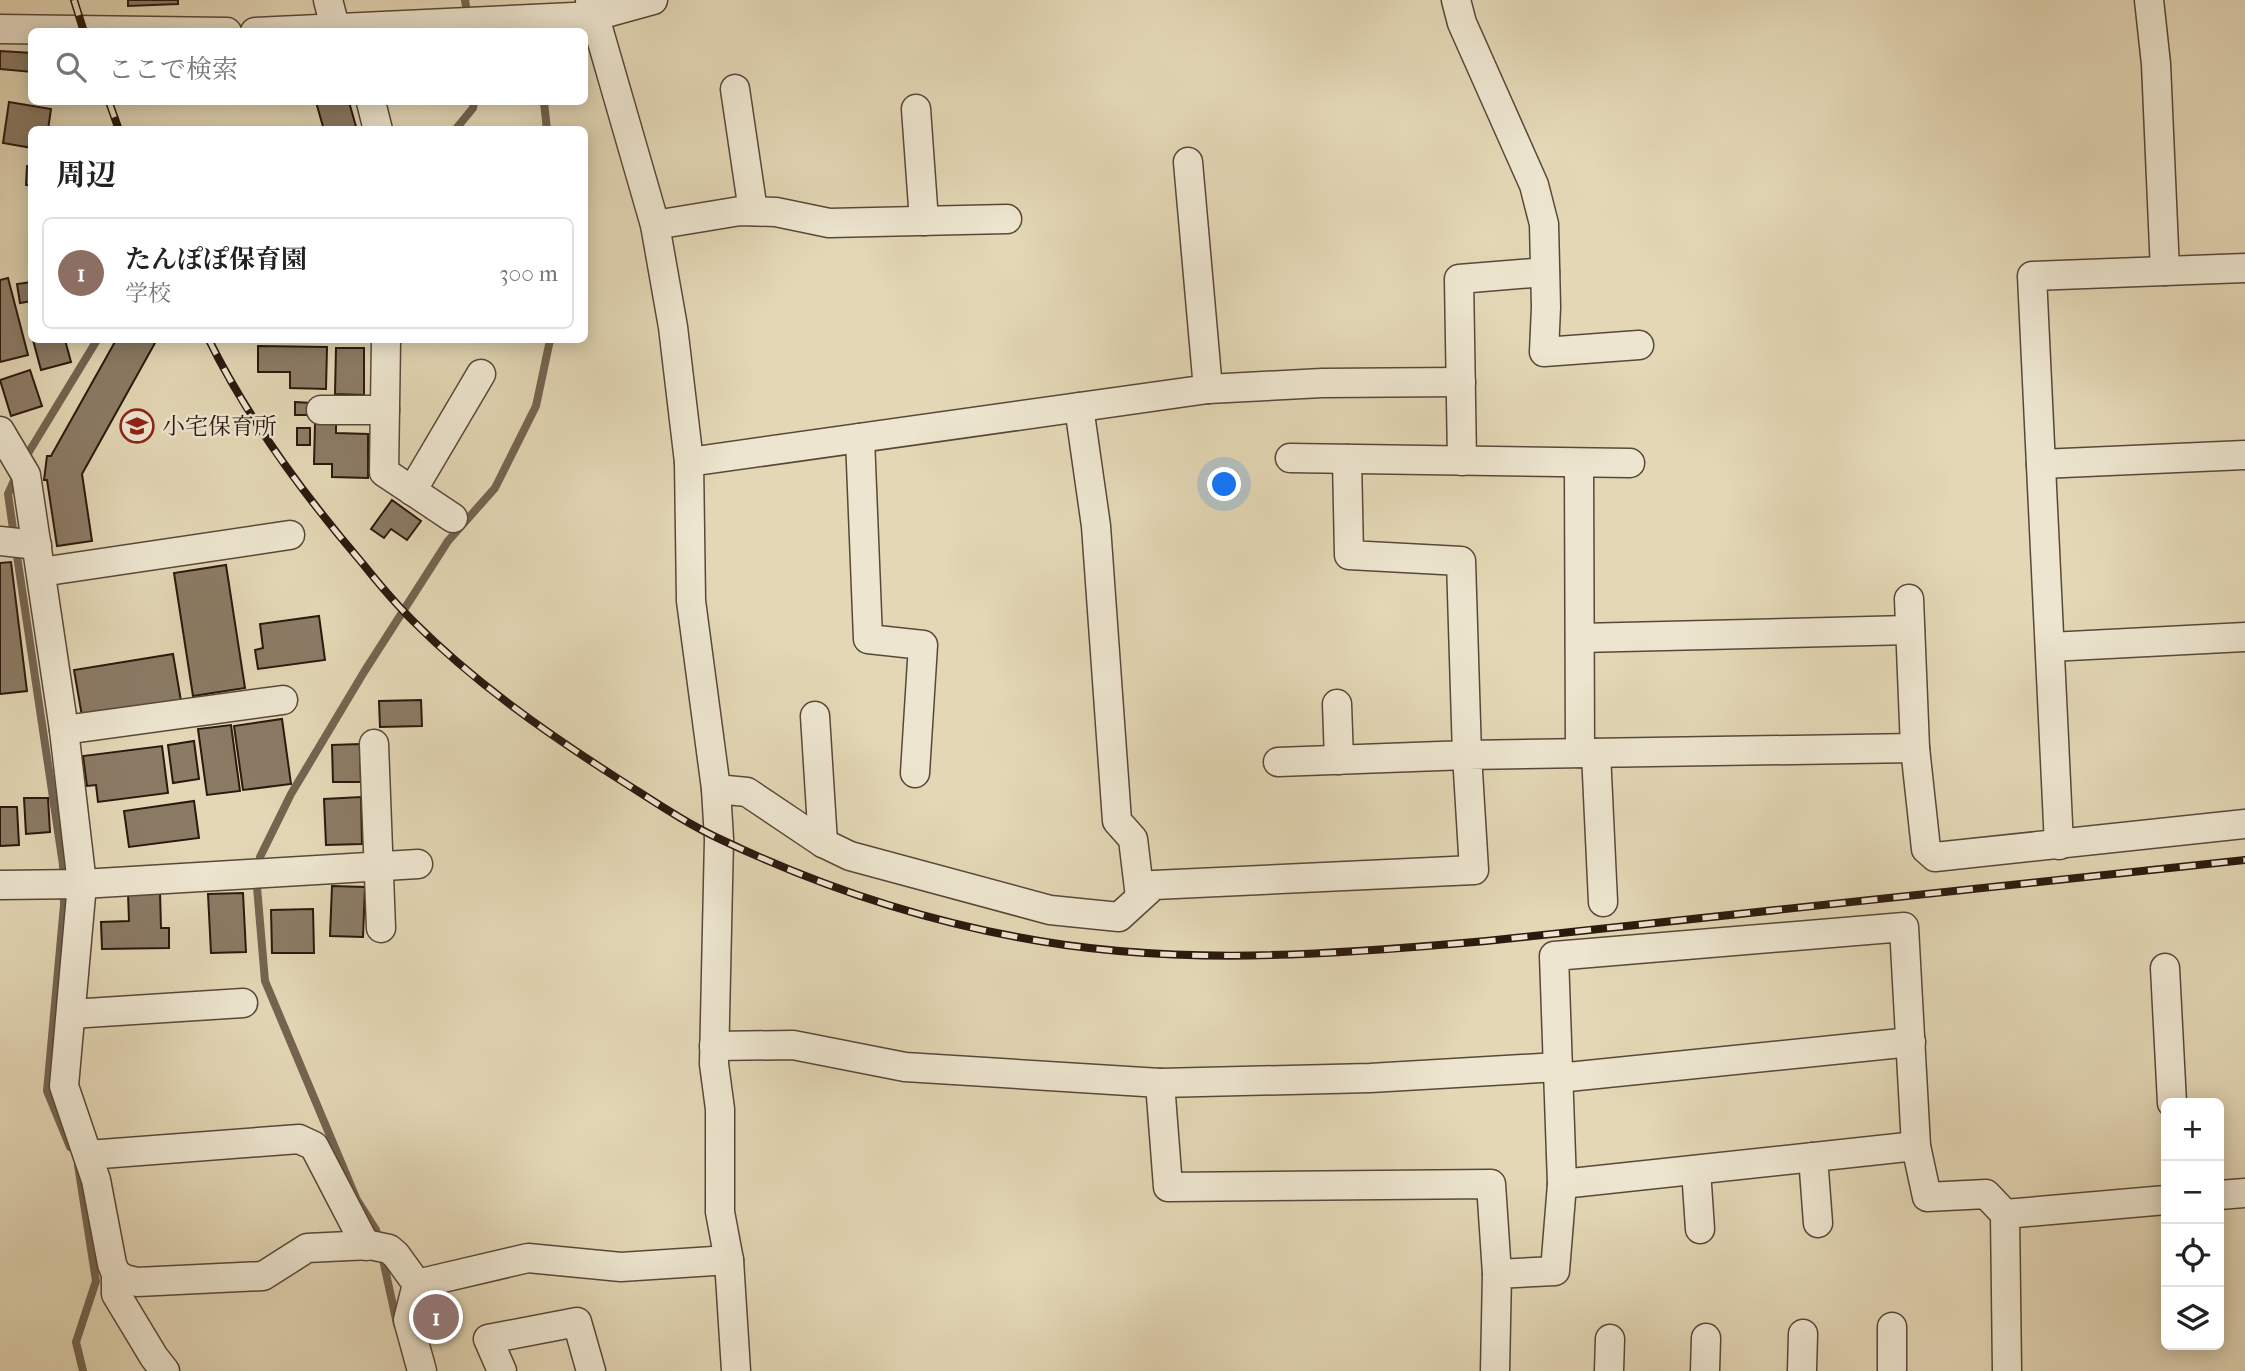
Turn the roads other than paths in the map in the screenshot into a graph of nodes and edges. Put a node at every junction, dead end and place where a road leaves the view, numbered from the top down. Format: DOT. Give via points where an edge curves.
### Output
graph roads {
  1 [pos="653,0"];
  2 [pos="1457,0"];
  3 [pos="2149,0"];
  4 [pos="592,8"];
  5 [pos="341,21"];
  6 [pos="286,28"];
  7 [pos="0,29"];
  8 [pos="28,29"];
  9 [pos="735,89"];
  10 [pos="372,105"];
  11 [pos="916,109"];
  12 [pos="377,126"];
  13 [pos="1188,162"];
  14 [pos="753,211"];
  15 [pos="1007,219"];
  16 [pos="923,221"];
  17 [pos="655,225"];
  18 [pos="2245,268"];
  19 [pos="2165,271"];
  20 [pos="1545,272"];
  21 [pos="386,343"];
  22 [pos="1639,345"];
  23 [pos="481,374"];
  24 [pos="1461,383"];
  25 [pos="1208,389"];
  26 [pos="1079,407"];
  27 [pos="321,410"];
  28 [pos="385,410"];
  29 [pos="0,431"];
  30 [pos="859,438"];
  31 [pos="2245,455"];
  32 [pos="1290,458"];
  33 [pos="1347,459"];
  34 [pos="1462,461"];
  35 [pos="689,462"];
  36 [pos="1579,463"];
  37 [pos="1630,463"];
  38 [pos="2041,464"];
  39 [pos="412,491"];
  40 [pos="453,518"];
  41 [pos="290,535"];
  42 [pos="0,541"];
  43 [pos="39,558"];
  44 [pos="1909,599"];
  45 [pos="1910,630"];
  46 [pos="2245,637"];
  47 [pos="1580,638"];
  48 [pos="2050,646"];
  49 [pos="283,700"];
  50 [pos="1337,704"];
  51 [pos="815,716"];
  52 [pos="64,730"];
  53 [pos="374,744"];
  54 [pos="1915,748"];
  55 [pos="1588,753"];
  56 [pos="1467,755"];
  57 [pos="1339,760"];
  58 [pos="1279,762"];
  59 [pos="915,773"];
  60 [pos="716,789"];
  61 [pos="2245,824"];
  62 [pos="823,843"];
  63 [pos="2059,845"];
  64 [pos="418,864"];
  65 [pos="377,866"];
  66 [pos="82,884"];
  67 [pos="0,885"];
  68 [pos="1140,897"];
  69 [pos="1603,902"];
  70 [pos="381,928"];
  71 [pos="2165,968"];
  72 [pos="243,1003"];
  73 [pos="71,1014"];
  74 [pos="1911,1042"];
  75 [pos="714,1046"];
  76 [pos="1558,1072"];
  77 [pos="1160,1083"];
  78 [pos="2172,1098"];
  79 [pos="1916,1146"];
  80 [pos="88,1155"];
  81 [pos="1813,1157"];
  82 [pos="1696,1170"];
  83 [pos="1562,1184"];
  84 [pos="2245,1193"];
  85 [pos="2224,1195"];
  86 [pos="2161,1200"];
  87 [pos="2005,1214"];
  88 [pos="1818,1223"];
  89 [pos="1700,1229"];
  90 [pos="366,1246"];
  91 [pos="729,1260"];
  92 [pos="116,1274"];
  93 [pos="1497,1274"];
  94 [pos="417,1284"];
  95 [pos="1892,1326"];
  96 [pos="1803,1334"];
  97 [pos="1706,1338"];
  98 [pos="1610,1339"];
  99 [pos="165,1371"];
  100 [pos="422,1371"];
  101 [pos="502,1371"];
  102 [pos="592,1371"];
  103 [pos="736,1371"];
  104 [pos="1494,1371"];
  105 [pos="1609,1371"];
  106 [pos="1705,1371"];
  107 [pos="1802,1371"];
  108 [pos="1892,1371"];
  109 [pos="2007,1371"];
  1 -- 4 [label="street"];
  2 -- 20 [label="street" via="1462,23 1534,185 1544,224"];
  3 -- 19 [label="street"];
  4 -- 5 [label="street"];
  4 -- 17 [label="street"];
  5 -- 6 [label="street"];
  7 -- 8 [label="street"];
  9 -- 14 [label="street"];
  10 -- 12 [label="street"];
  11 -- 16 [label="street"];
  13 -- 25 [label="street"];
  14 -- 16 [label="street" via="830,223"];
  14 -- 17 [label="street"];
  15 -- 16 [label="street"];
  17 -- 35 [label="street"];
  18 -- 19 [label="street"];
  19 -- 38 [label="street" via="2032,276"];
  20 -- 22 [label="street" via="1544,352"];
  20 -- 24 [label="street" via="1459,279"];
  21 -- 28 [label="street"];
  23 -- 39 [label="street"];
  24 -- 25 [label="street"];
  24 -- 34 [label="street"];
  25 -- 26 [label="street"];
  26 -- 30 [label="street"];
  26 -- 68 [label="street" via="1096,526 1117,821 1133,839"];
  27 -- 28 [label="street"];
  28 -- 39 [label="street" via="384,472"];
  29 -- 43 [label="street" via="26,475"];
  30 -- 35 [label="street"];
  30 -- 59 [label="street" via="868,639 923,645"];
  31 -- 38 [label="street"];
  32 -- 33 [label="street"];
  33 -- 34 [label="street"];
  33 -- 56 [label="street" via="1349,555 1461,561"];
  34 -- 36 [label="street"];
  35 -- 60 [label="street" via="691,601"];
  36 -- 37 [label="street"];
  36 -- 47 [label="street"];
  38 -- 48 [label="street"];
  39 -- 40 [label="street"];
  41 -- 43 [label="street"];
  42 -- 43 [label="street"];
  43 -- 52 [label="street"];
  44 -- 45 [label="street"];
  45 -- 47 [label="street"];
  45 -- 54 [label="street"];
  46 -- 48 [label="street"];
  47 -- 55 [label="street"];
  48 -- 63 [label="street"];
  49 -- 52 [label="street"];
  50 -- 57 [label="street"];
  51 -- 62 [label="street"];
  52 -- 66 [label="street"];
  53 -- 65 [label="street"];
  54 -- 55 [label="street"];
  54 -- 63 [label="street" via="1926,849 1935,857"];
  55 -- 56 [label="street"];
  55 -- 69 [label="street"];
  56 -- 57 [label="street"];
  56 -- 68 [label="street" via="1474,870 1154,885"];
  57 -- 58 [label="street"];
  60 -- 62 [label="street" via="747,792"];
  60 -- 75 [label="street"];
  61 -- 63 [label="street"];
  62 -- 68 [label="street" via="850,856 1050,910 1119,916"];
  64 -- 65 [label="street"];
  65 -- 66 [label="street"];
  65 -- 70 [label="street"];
  66 -- 67 [label="street"];
  66 -- 73 [label="street"];
  71 -- 78 [label="street"];
  72 -- 73 [label="street"];
  73 -- 80 [label="street" via="64,1086"];
  74 -- 76 [label="street"];
  74 -- 76 [label="street" via="1905,927 1554,957"];
  74 -- 79 [label="street"];
  75 -- 77 [label="street" via="793,1045 905,1067"];
  75 -- 91 [label="street" via="720,1109 720,1212"];
  76 -- 77 [label="street"];
  76 -- 83 [label="street"];
  77 -- 93 [label="street" via="1168,1186 1491,1184"];
  79 -- 81 [label="street"];
  79 -- 87 [label="street" via="1927,1197 1986,1194"];
  80 -- 90 [label="street" via="299,1139 314,1146"];
  80 -- 92 [label="street"];
  81 -- 82 [label="street"];
  81 -- 88 [label="street"];
  82 -- 83 [label="street"];
  82 -- 89 [label="street"];
  83 -- 93 [label="street" via="1555,1271"];
  84 -- 85 [label="street"];
  86 -- 87 [label="street"];
  87 -- 109 [label="street"];
  90 -- 92 [label="street" via="307,1248 262,1276 136,1282"];
  90 -- 94 [label="street" via="389,1249"];
  91 -- 94 [label="street" via="621,1267 528,1258"];
  91 -- 103 [label="street"];
  92 -- 99 [label="street" via="116,1294"];
  93 -- 104 [label="street"];
  94 -- 100 [label="street" via="408,1320"];
  95 -- 108 [label="street"];
  96 -- 107 [label="street"];
  97 -- 106 [label="street"];
  98 -- 105 [label="street"];
  101 -- 102 [label="street" via="488,1339 577,1322"];
}
